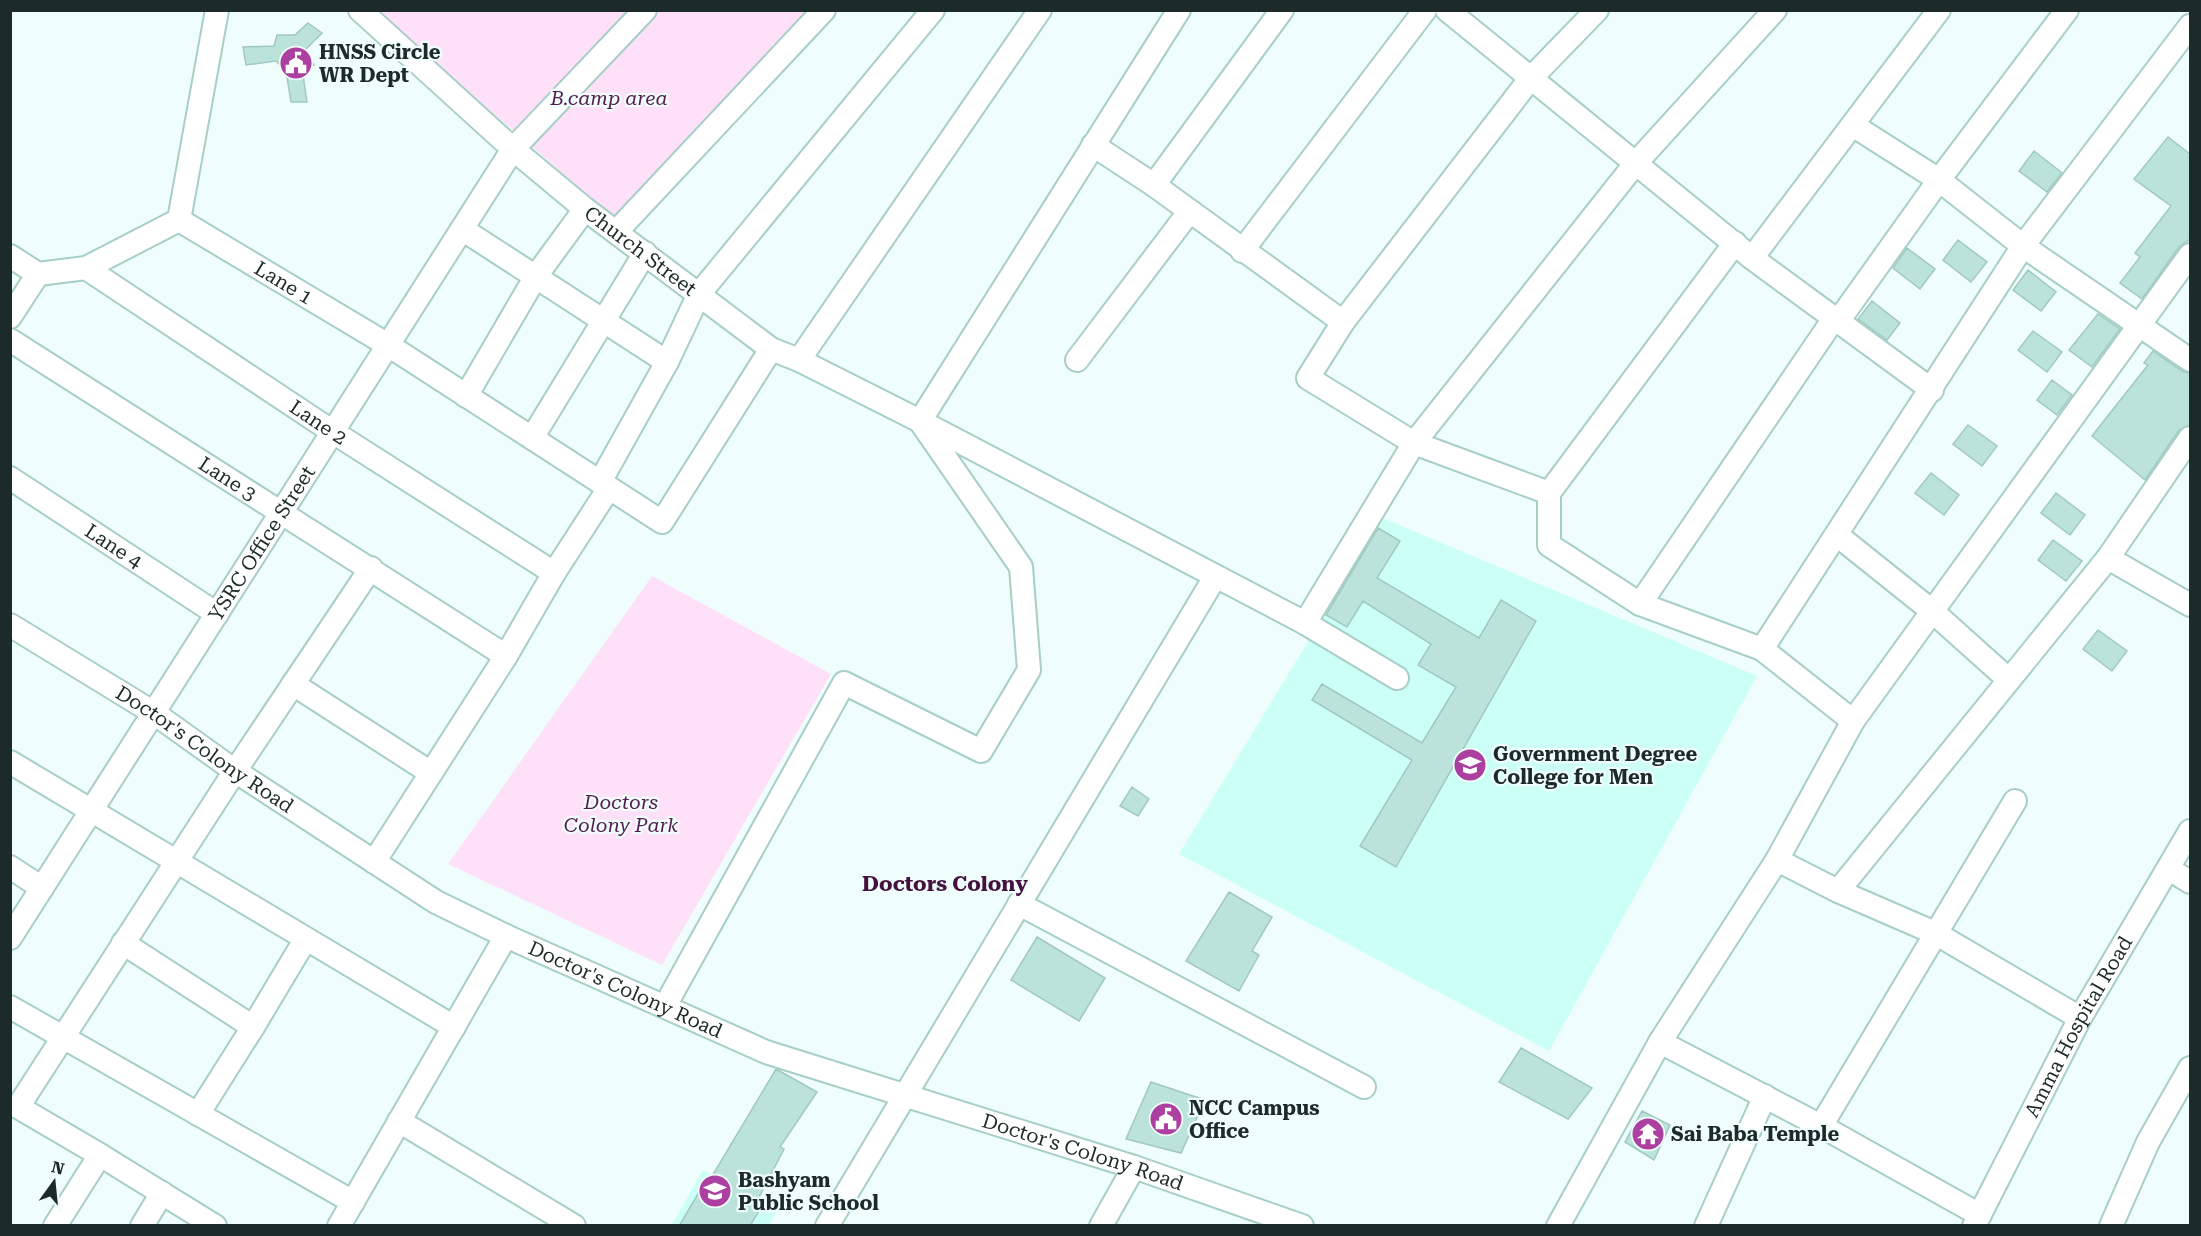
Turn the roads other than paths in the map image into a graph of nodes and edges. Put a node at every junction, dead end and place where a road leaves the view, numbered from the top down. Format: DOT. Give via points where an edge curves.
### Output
graph roads {
  1 [pos="217,10"];
  2 [pos="360,10"];
  3 [pos="824,10"];
  4 [pos="933,10"];
  5 [pos="1040,10"];
  6 [pos="1179,10"];
  7 [pos="1282,10"];
  8 [pos="1425,10"];
  9 [pos="1447,10"];
  10 [pos="1597,10"];
  11 [pos="1775,10"];
  12 [pos="1939,10"];
  13 [pos="2067,10"];
  14 [pos="639,13"];
  15 [pos="2190,26"];
  16 [pos="1530,80"];
  17 [pos="1854,126"];
  18 [pos="1093,145"];
  19 [pos="513,149"];
  20 [pos="1635,164"];
  21 [pos="1938,180"];
  22 [pos="1154,185"];
  23 [pos="585,209"];
  24 [pos="1189,212"];
  25 [pos="179,220"];
  26 [pos="462,229"];
  27 [pos="616,232"];
  28 [pos="1735,243"];
  29 [pos="2023,246"];
  30 [pos="1242,251"];
  31 [pos="645,253"];
  32 [pos="2190,255"];
  33 [pos="10,256"];
  34 [pos="1752,258"];
  35 [pos="86,268"];
  36 [pos="38,274"];
  37 [pos="536,276"];
  38 [pos="699,294"];
  39 [pos="10,317"];
  40 [pos="1837,318"];
  41 [pos="601,321"];
  42 [pos="1343,322"];
  43 [pos="2139,324"];
  44 [pos="10,340"];
  45 [pos="388,345"];
  46 [pos="771,349"];
  47 [pos="799,360"];
  48 [pos="1077,360"];
  49 [pos="2190,360"];
  50 [pos="667,362"];
  51 [pos="1932,390"];
  52 [pos="466,396"];
  53 [pos="920,421"];
  54 [pos="333,432"];
  55 [pos="532,438"];
  56 [pos="2190,438"];
  57 [pos="1414,443"];
  58 [pos="10,478"];
  59 [pos="604,485"];
  60 [pos="1549,493"];
  61 [pos="282,512"];
  62 [pos="1837,535"];
  63 [pos="2108,558"];
  64 [pos="371,568"];
  65 [pos="554,573"];
  66 [pos="1215,577"];
  67 [pos="1640,604"];
  68 [pos="2190,605"];
  69 [pos="1932,611"];
  70 [pos="217,614"];
  71 [pos="1305,622"];
  72 [pos="10,625"];
  73 [pos="1762,649"];
  74 [pos="506,656"];
  75 [pos="1397,678"];
  76 [pos="2009,680"];
  77 [pos="293,684"];
  78 [pos="154,713"];
  79 [pos="1853,721"];
  80 [pos="10,762"];
  81 [pos="235,771"];
  82 [pos="431,773"];
  83 [pos="2015,801"];
  84 [pos="91,810"];
  85 [pos="2190,831"];
  86 [pos="1777,860"];
  87 [pos="176,862"];
  88 [pos="374,862"];
  89 [pos="10,867"];
  90 [pos="2169,869"];
  91 [pos="2190,882"];
  92 [pos="42,888"];
  93 [pos="1838,891"];
  94 [pos="1019,904"];
  95 [pos="1935,933"];
  96 [pos="506,936"];
  97 [pos="10,938"];
  98 [pos="305,940"];
  99 [pos="123,943"];
  100 [pos="664,1006"];
  101 [pos="10,1007"];
  102 [pos="2080,1018"];
  103 [pos="253,1027"];
  104 [pos="454,1027"];
  105 [pos="63,1038"];
  106 [pos="1660,1042"];
  107 [pos="2190,1068"];
  108 [pos="1364,1087"];
  109 [pos="904,1096"];
  110 [pos="1765,1096"];
  111 [pos="14,1113"];
  112 [pos="198,1114"];
  113 [pos="399,1121"];
  114 [pos="1821,1126"];
  115 [pos="100,1155"];
  116 [pos="1134,1167"];
  117 [pos="162,1193"];
  118 [pos="353,1202"];
  119 [pos="541,1218"];
  120 [pos="1977,1220"];
  121 [pos="55,1226"];
  122 [pos="142,1226"];
  123 [pos="215,1226"];
  124 [pos="339,1226"];
  125 [pos="574,1226"];
  126 [pos="827,1226"];
  127 [pos="1101,1226"];
  128 [pos="1302,1226"];
  129 [pos="1558,1226"];
  130 [pos="1706,1226"];
  131 [pos="2111,1226"];
  1 -- 25 [label="street"];
  2 -- 19 [label="street, Church Street"];
  3 -- 27 [label="street"];
  4 -- 38 [label="street"];
  5 -- 47 [label="street"];
  6 -- 18 [label="street"];
  7 -- 22 [label="street"];
  8 -- 30 [label="street"];
  9 -- 16 [label="street"];
  10 -- 16 [label="street"];
  11 -- 20 [label="street"];
  12 -- 17 [label="street"];
  13 -- 21 [label="street"];
  14 -- 19 [label="street, YSRC Office Street"];
  15 -- 29 [label="street"];
  16 -- 20 [label="street"];
  16 -- 42 [label="street"];
  17 -- 21 [label="street"];
  17 -- 34 [label="street"];
  18 -- 22 [label="street"];
  18 -- 53 [label="street"];
  19 -- 23 [label="street, Church Street"];
  19 -- 26 [label="street, YSRC Office Street"];
  20 -- 28 [label="street"];
  20 -- 57 [label="street"];
  21 -- 29 [label="street"];
  21 -- 40 [label="street"];
  22 -- 24 [label="street"];
  23 -- 27 [label="street, Church Street"];
  23 -- 37 [label="street"];
  24 -- 30 [label="street"];
  24 -- 48 [label="street"];
  25 -- 35 [label="street"];
  25 -- 45 [label="street, Lane 1"];
  26 -- 37 [label="street"];
  26 -- 45 [label="street, YSRC Office Street"];
  27 -- 31 [label="street, Church Street"];
  28 -- 34 [label="street"];
  28 -- 60 [label="street"];
  29 -- 43 [label="street"];
  29 -- 51 [label="street"];
  30 -- 42 [label="street"];
  31 -- 38 [label="street, Church Street"];
  31 -- 41 [label="street"];
  32 -- 43 [label="street"];
  33 -- 36 [label="street"];
  34 -- 40 [label="street"];
  35 -- 36 [label="street"];
  35 -- 54 [label="street, Lane 2"];
  36 -- 39 [label="street"];
  37 -- 41 [label="street"];
  37 -- 52 [label="street"];
  38 -- 46 [label="street, Church Street"];
  38 -- 50 [label="street"];
  40 -- 51 [label="street"];
  40 -- 67 [label="street"];
  41 -- 50 [label="street"];
  41 -- 55 [label="street"];
  42 -- 57 [label="street" via="1308,378"];
  43 -- 49 [label="street"];
  43 -- 69 [label="street"];
  44 -- 61 [label="street, Lane 3"];
  45 -- 52 [label="street, Lane 1"];
  45 -- 54 [label="street, YSRC Office Street"];
  46 -- 47 [label="street, Church Street"];
  46 -- 59 [label="street, Lane 1" via="662,522"];
  47 -- 53 [label="street, Church Street"];
  50 -- 59 [label="street"];
  51 -- 62 [label="street"];
  52 -- 55 [label="street, Lane 1"];
  53 -- 66 [label="street, Church Street"];
  53 -- 100 [label="street" via="1021,567 1029,670 981,751 844,682"];
  54 -- 61 [label="street, YSRC Office Street"];
  54 -- 65 [label="street, Lane 2"];
  55 -- 59 [label="street, Lane 1"];
  56 -- 63 [label="street"];
  57 -- 60 [label="street"];
  57 -- 71 [label="street"];
  58 -- 70 [label="street, Lane 4"];
  59 -- 65 [label="street"];
  60 -- 67 [label="street" via="1549,545"];
  61 -- 64 [label="street, Lane 3"];
  61 -- 70 [label="street, YSRC Office Street"];
  62 -- 69 [label="street"];
  62 -- 73 [label="street"];
  63 -- 68 [label="street"];
  63 -- 76 [label="street"];
  64 -- 74 [label="street, Lane 3"];
  64 -- 77 [label="street"];
  65 -- 74 [label="street"];
  66 -- 71 [label="street, Church Street"];
  66 -- 94 [label="street"];
  67 -- 73 [label="street"];
  69 -- 76 [label="street"];
  69 -- 79 [label="street"];
  70 -- 78 [label="street, YSRC Office Street"];
  71 -- 75 [label="street, Church Street"];
  72 -- 78 [label="street, Doctor's Colony Road"];
  73 -- 79 [label="street"];
  74 -- 82 [label="street"];
  76 -- 93 [label="street"];
  77 -- 81 [label="street"];
  77 -- 82 [label="street"];
  78 -- 81 [label="street, Doctor's Colony Road"];
  78 -- 84 [label="street, YSRC Office Street"];
  79 -- 86 [label="street"];
  80 -- 84 [label="street"];
  81 -- 87 [label="street"];
  81 -- 88 [label="street, Doctor's Colony Road"];
  82 -- 88 [label="street"];
  83 -- 95 [label="street"];
  84 -- 87 [label="street"];
  84 -- 92 [label="street, YSRC Office Street"];
  85 -- 90 [label="street, Amma Hospital Road"];
  86 -- 93 [label="street"];
  86 -- 106 [label="street"];
  87 -- 98 [label="street"];
  87 -- 99 [label="street"];
  88 -- 96 [label="street, Doctor's Colony Road" via="436,902"];
  89 -- 92 [label="street"];
  90 -- 91 [label="street"];
  90 -- 102 [label="street, Amma Hospital Road"];
  92 -- 97 [label="street, YSRC Office Street"];
  93 -- 95 [label="street"];
  94 -- 108 [label="street"];
  94 -- 109 [label="street"];
  95 -- 102 [label="street"];
  95 -- 114 [label="street"];
  96 -- 100 [label="street, Doctor's Colony Road"];
  96 -- 104 [label="street"];
  98 -- 103 [label="street"];
  98 -- 104 [label="street"];
  99 -- 103 [label="street"];
  99 -- 105 [label="street"];
  100 -- 109 [label="street, Doctor's Colony Road" via="766,1052"];
  101 -- 105 [label="street"];
  102 -- 120 [label="street, Amma Hospital Road"];
  103 -- 112 [label="street"];
  104 -- 113 [label="street"];
  105 -- 111 [label="street"];
  105 -- 112 [label="street"];
  106 -- 110 [label="street"];
  106 -- 129 [label="street"];
  107 -- 131 [label="street" via="2148,1142"];
  109 -- 116 [label="street, Doctor's Colony Road"];
  109 -- 126 [label="street"];
  110 -- 114 [label="street"];
  110 -- 130 [label="street"];
  111 -- 115 [label="street"];
  112 -- 118 [label="street"];
  113 -- 118 [label="street"];
  113 -- 119 [label="street"];
  114 -- 120 [label="street"];
  115 -- 117 [label="street"];
  115 -- 121 [label="street"];
  116 -- 127 [label="street"];
  116 -- 128 [label="street, Doctor's Colony Road"];
  117 -- 122 [label="street"];
  117 -- 123 [label="street"];
  118 -- 124 [label="street"];
  119 -- 125 [label="street"];
}
